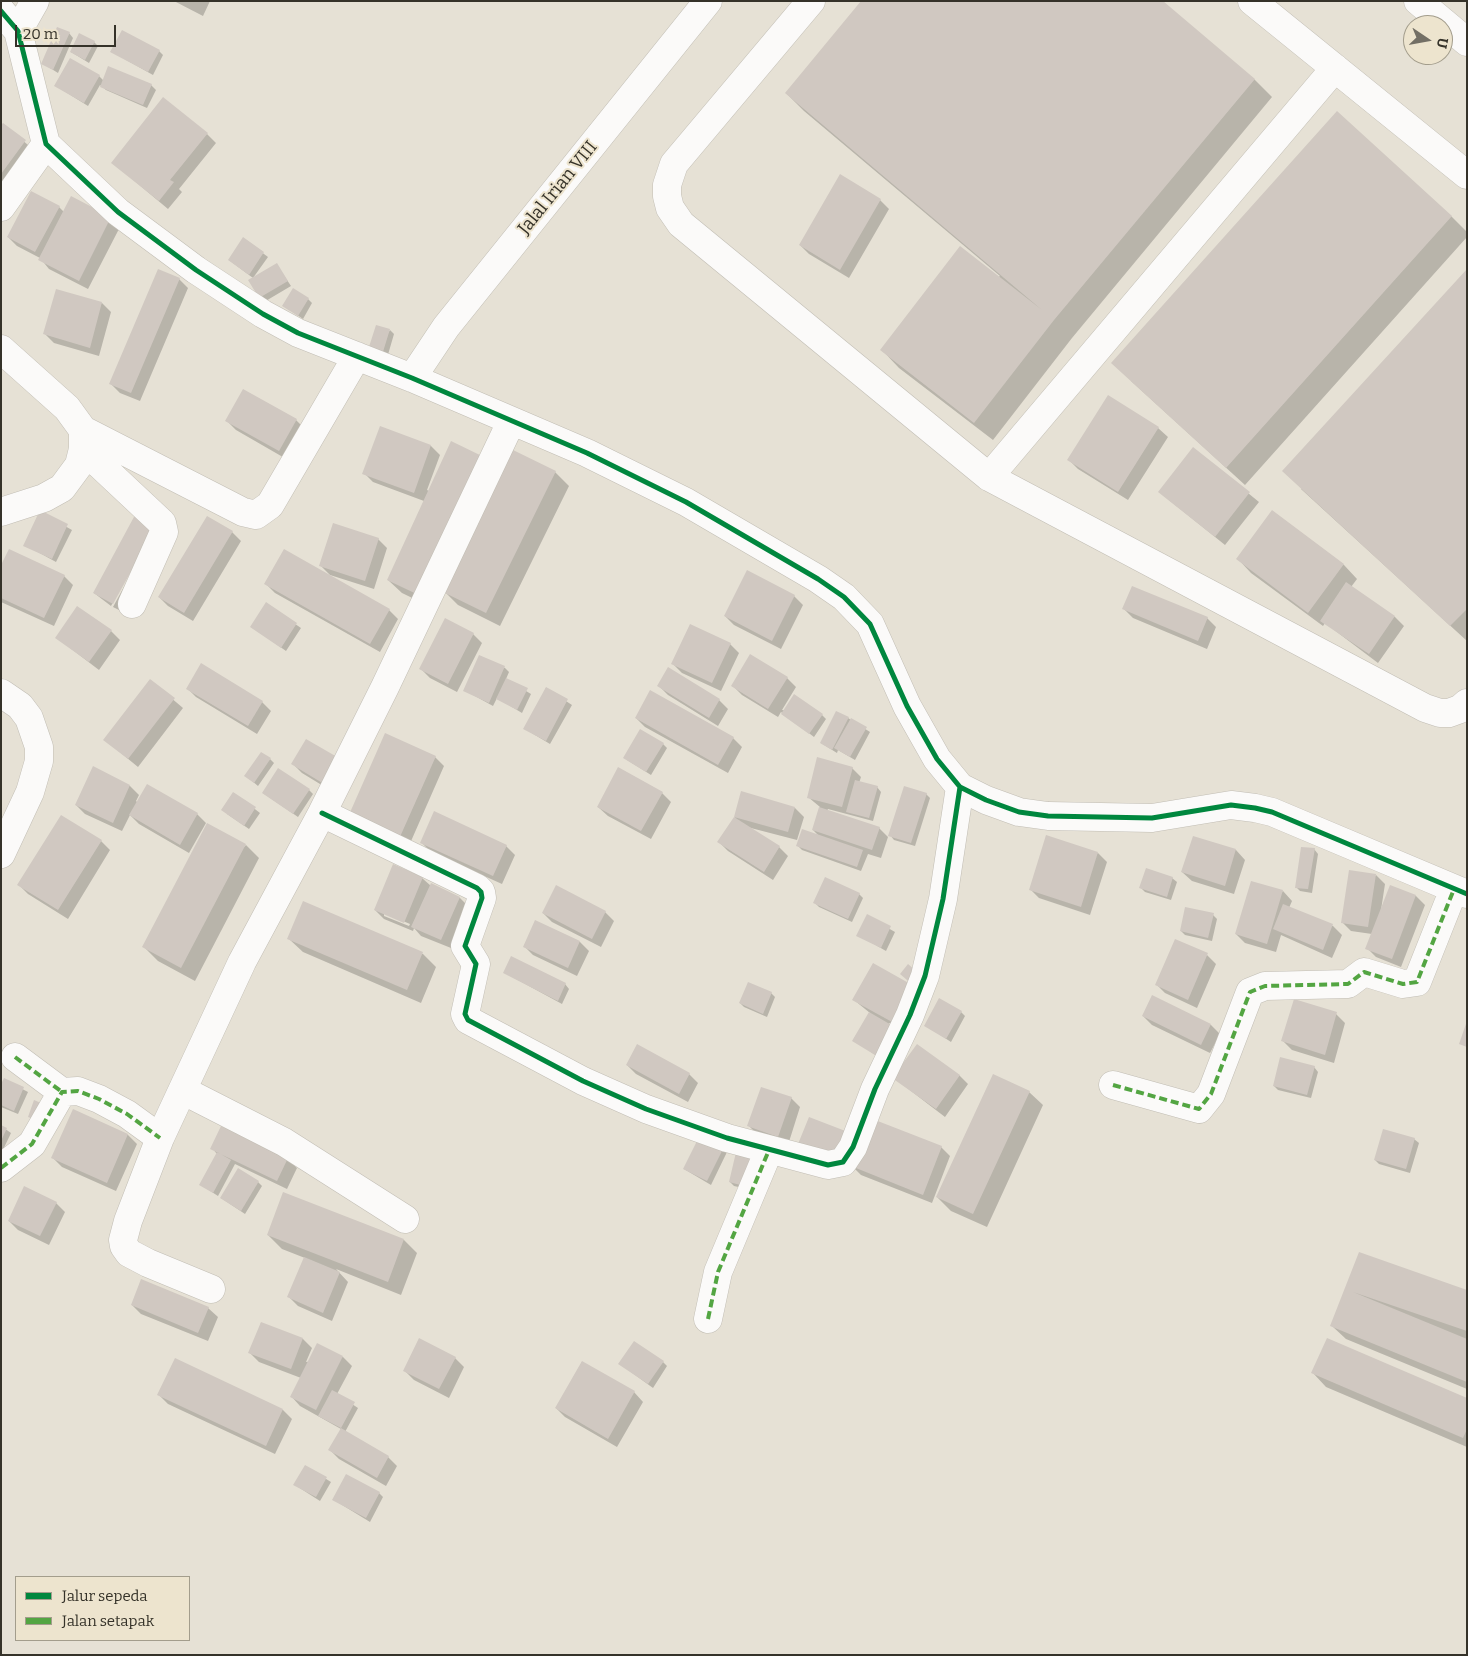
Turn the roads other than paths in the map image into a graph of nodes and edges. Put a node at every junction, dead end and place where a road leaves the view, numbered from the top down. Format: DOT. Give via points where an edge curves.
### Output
graph roads {
  1 [pos="35,1"];
  2 [pos="708,1"];
  3 [pos="811,1"];
  4 [pos="1252,1"];
  5 [pos="1418,1"];
  6 [pos="1,11"];
  7 [pos="18,31"];
  8 [pos="1467,42"];
  9 [pos="1335,68"];
  10 [pos="46,144"];
  11 [pos="1467,175"];
  12 [pos="1,207"];
  13 [pos="1,348"];
  14 [pos="357,356"];
  15 [pos="412,378"];
  16 [pos="512,422"];
  17 [pos="82,440"];
  18 [pos="989,477"];
  19 [pos="1,512"];
  20 [pos="132,604"];
  21 [pos="1,693"];
  22 [pos="1467,702"];
  23 [pos="960,786"];
  24 [pos="322,813"];
  25 [pos="1,854"];
  26 [pos="1460,891"];
  27 [pos="15,1057"];
  28 [pos="1114,1085"];
  29 [pos="184,1091"];
  30 [pos="62,1092"];
  31 [pos="160,1138"];
  32 [pos="769,1150"];
  33 [pos="1,1168"];
  34 [pos="405,1219"];
  35 [pos="211,1289"];
  36 [pos="708,1319"];
  1 -- 7 [label="street"];
  2 -- 15 [label="street, Jalal Irian VIII" via="446,327"];
  3 -- 18 [label="street" via="674,164 667,185 670,208 692,235"];
  4 -- 9 [label="street"];
  5 -- 8 [label="street"];
  6 -- 7 [label="street"];
  7 -- 10 [label="street"];
  9 -- 11 [label="street"];
  9 -- 18 [label="street"];
  10 -- 12 [label="street"];
  10 -- 14 [label="street" via="118,212 196,270 298,333"];
  13 -- 17 [label="street" via="67,408"];
  14 -- 15 [label="street"];
  14 -- 17 [label="street" via="270,505 256,515"];
  15 -- 16 [label="street"];
  16 -- 23 [label="street" via="587,453 686,502 788,560 844,597 870,624 907,706 937,759"];
  16 -- 24 [label="street"];
  17 -- 19 [label="street" via="79,465 62,488 44,498"];
  17 -- 20 [label="street" via="162,523 164,532"];
  18 -- 22 [label="street" via="1425,708 1449,713"];
  21 -- 25 [label="street" via="20,706 29,718 39,747 39,761 30,792"];
  23 -- 26 [label="street" via="1019,812 1048,816 1152,818 1231,805 1255,808 1272,812"];
  23 -- 32 [label="street" via="943,900 925,976 853,1147 842,1162 828,1165"];
  24 -- 29 [label="street" via="242,962"];
  24 -- 32 [label="street" via="481,892 482,898 465,946 476,964 465,1014 468,1020 583,1081 646,1109"];
  26 -- 28 [label="street" via="1417,982 1403,984 1364,972 1348,984 1265,986 1250,992 1211,1094 1199,1109"];
  27 -- 30 [label="street"];
  29 -- 31 [label="street"];
  29 -- 34 [label="street" via="284,1142"];
  30 -- 31 [label="street" via="78,1091 99,1099"];
  30 -- 33 [label="street" via="32,1144"];
  31 -- 35 [label="street" via="128,1221 122,1240 124,1246 129,1253 148,1263"];
  32 -- 36 [label="street" via="718,1272"];
}
